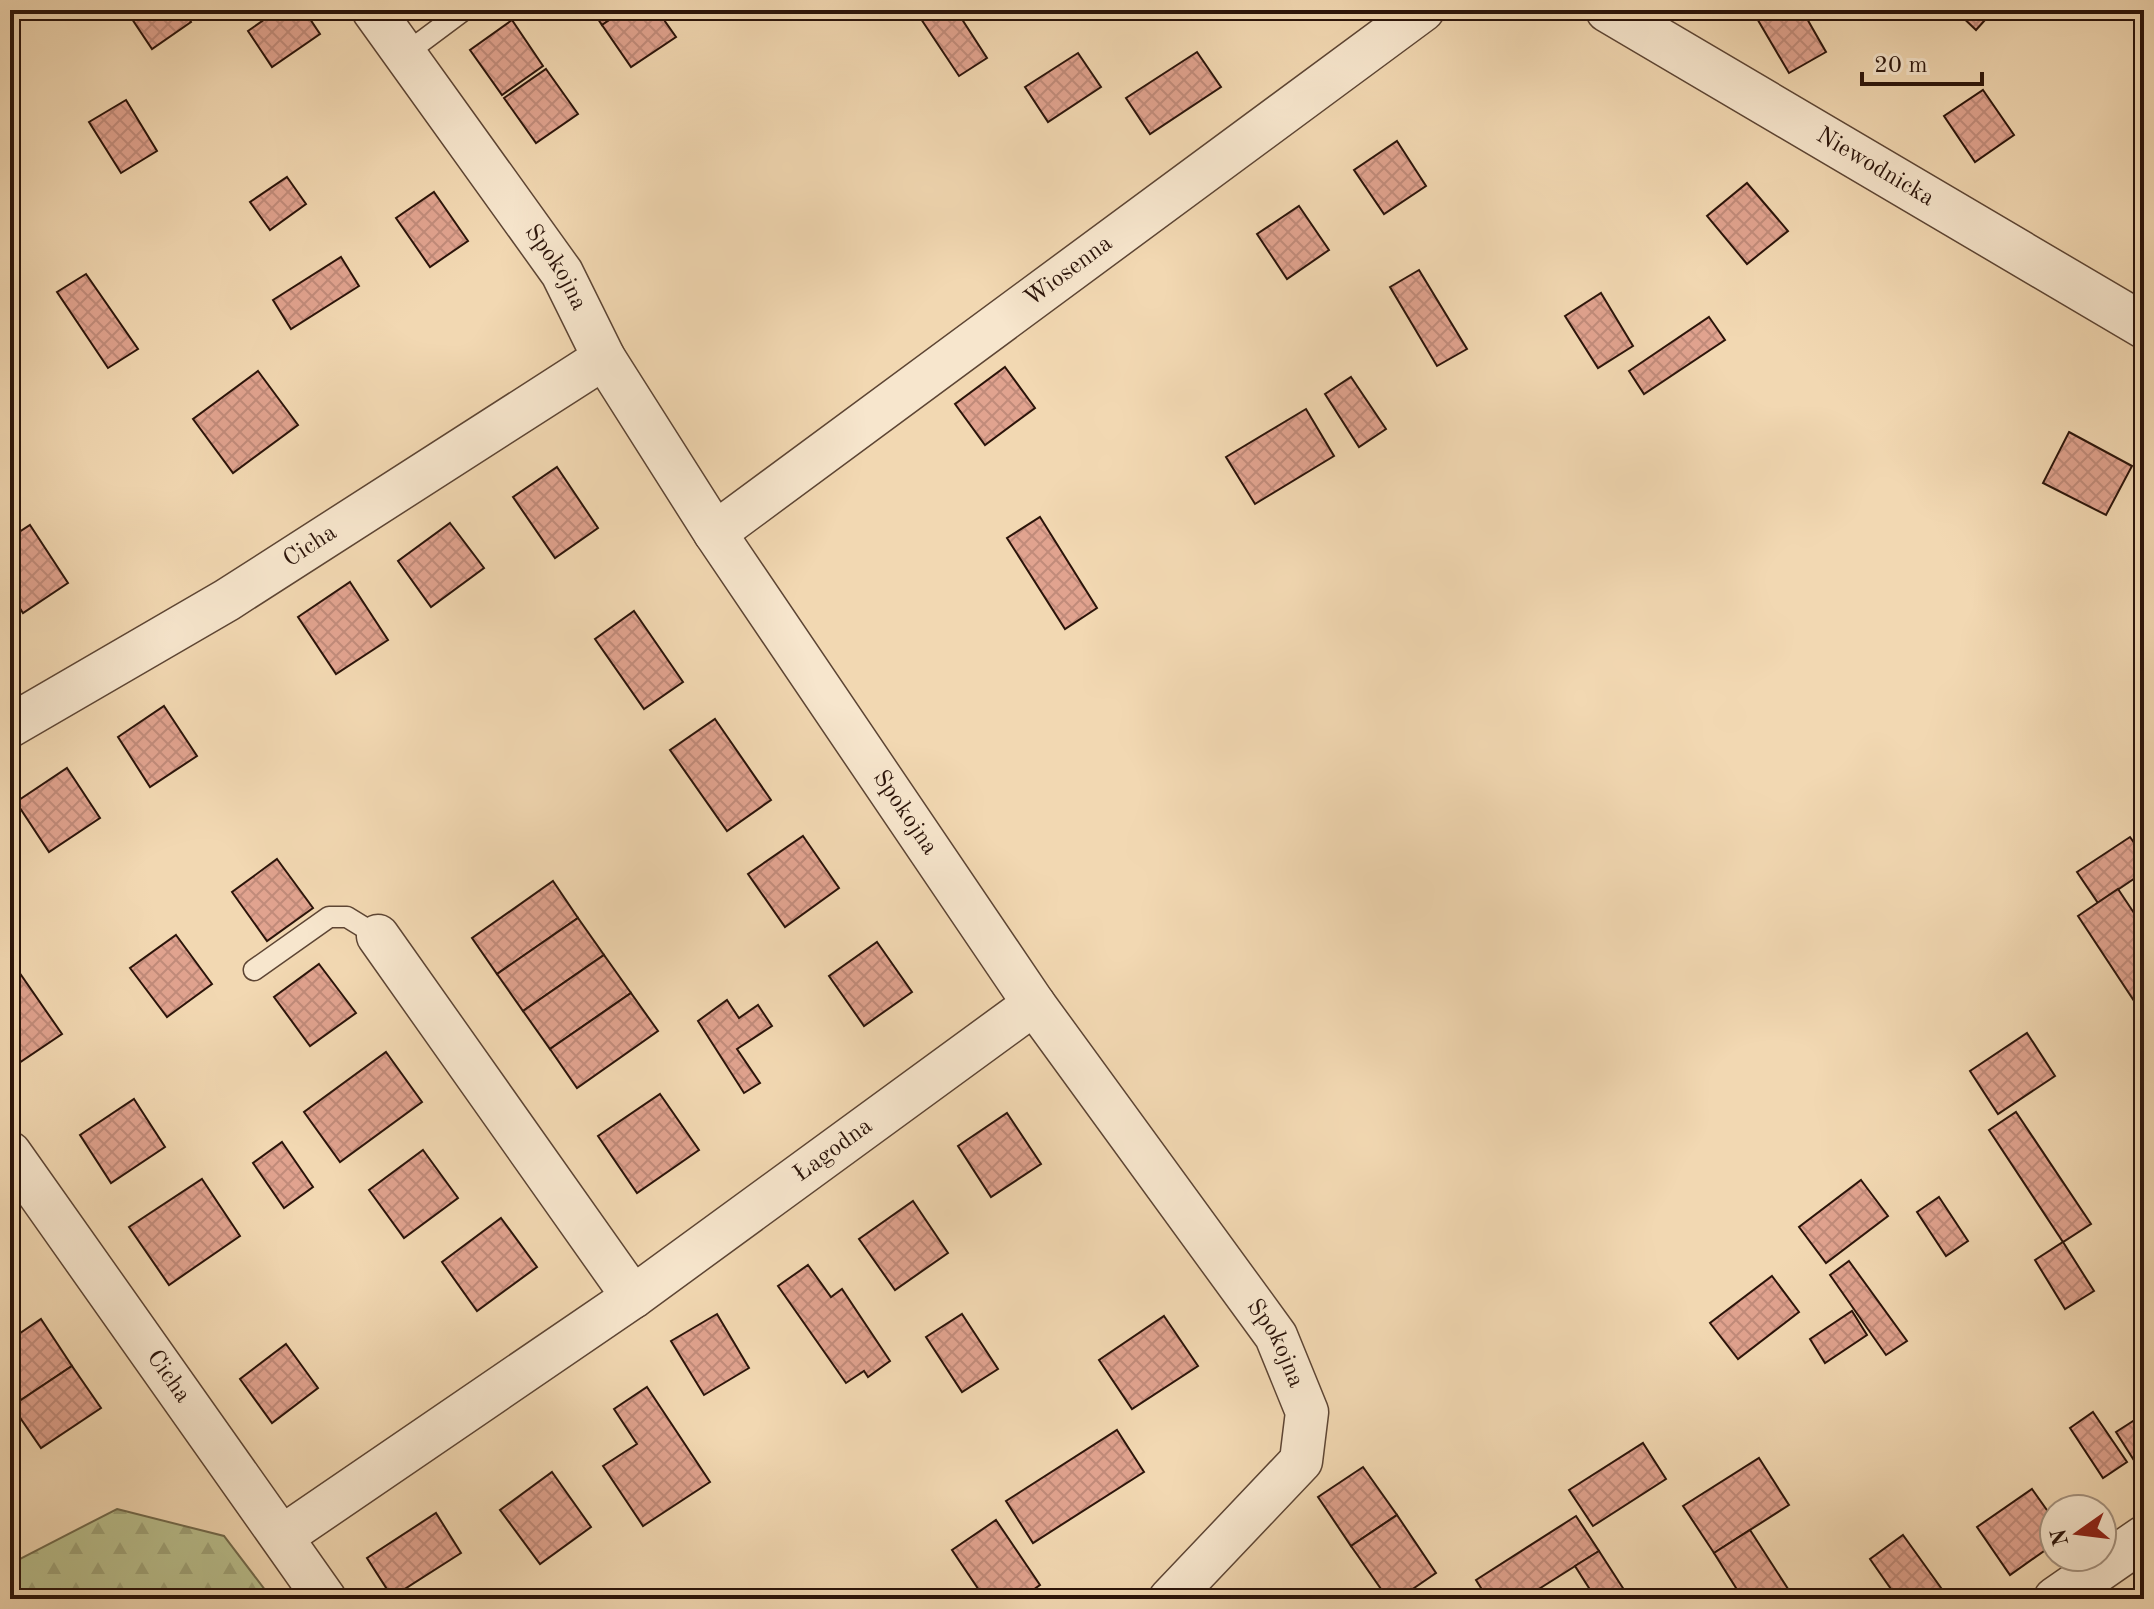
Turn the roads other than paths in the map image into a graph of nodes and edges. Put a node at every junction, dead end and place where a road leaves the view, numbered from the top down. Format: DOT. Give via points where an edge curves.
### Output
graph roads {
  1 [pos="373,10"];
  2 [pos="464,10"];
  3 [pos="1423,10"];
  4 [pos="1608,10"];
  5 [pos="405,54"];
  6 [pos="2144,326"];
  7 [pos="604,358"];
  8 [pos="715,533"];
  9 [pos="14,716"];
  10 [pos="378,936"];
  11 [pos="254,970"];
  12 [pos="1034,1004"];
  13 [pos="10,1153"];
  14 [pos="633,1297"];
  15 [pos="283,1536"];
  16 [pos="2144,1538"];
  17 [pos="325,1599"];
  18 [pos="1170,1599"];
  19 [pos="2056,1599"];
  1 -- 5 [label="street, Spokojna"];
  2 -- 5 [label="lane"];
  3 -- 8 [label="street, Wiosenna"];
  4 -- 6 [label="street, Niewodnicka"];
  5 -- 7 [label="street, Spokojna" via="562,273"];
  7 -- 8 [label="street, Spokojna"];
  7 -- 9 [label="street, Cicha" via="227,600"];
  8 -- 12 [label="street, Spokojna"];
  10 -- 11 [label="lane" via="347,917 329,917"];
  10 -- 14 [label="street"];
  12 -- 14 [label="street, Łagodna"];
  12 -- 18 [label="street, Spokojna" via="1276,1336 1307,1412 1301,1461"];
  13 -- 15 [label="street, Cicha"];
  14 -- 15 [label="street, Łagodna"];
  15 -- 17 [label="street, Cicha"];
  16 -- 19 [label="street"];
}
